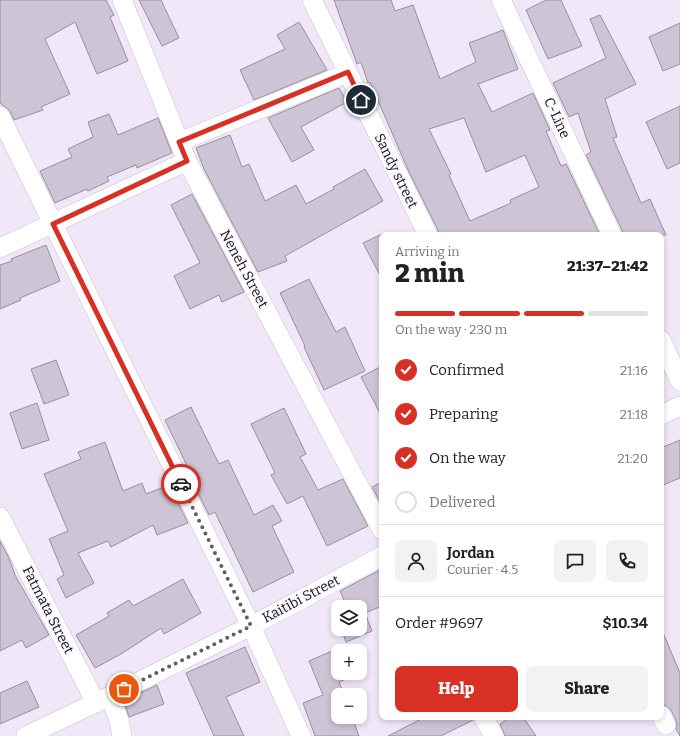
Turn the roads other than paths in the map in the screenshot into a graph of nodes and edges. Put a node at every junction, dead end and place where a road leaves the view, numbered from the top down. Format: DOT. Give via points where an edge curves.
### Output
graph roads {
  1 [pos="122,0"];
  2 [pos="312,0"];
  3 [pos="502,0"];
  4 [pos="348,72"];
  5 [pos="0,116"];
  6 [pos="179,142"];
  7 [pos="187,161"];
  8 [pos="53,224"];
  9 [pos="427,232"];
  10 [pos="611,232"];
  11 [pos="0,248"];
  12 [pos="664,346"];
  13 [pos="680,381"];
  14 [pos="680,406"];
  15 [pos="664,414"];
  16 [pos="0,517"];
  17 [pos="379,524"];
  18 [pos="379,558"];
  19 [pos="251,626"];
  20 [pos="103,700"];
  21 [pos="485,720"];
  22 [pos="26,736"];
  23 [pos="122,736"];
  24 [pos="301,736"];
  25 [pos="494,736"];
  1 -- 6 [label="street, Neneh Street"];
  2 -- 4 [label="street, Sandy street"];
  3 -- 10 [label="street, C-Line"];
  4 -- 6 [label="street"];
  4 -- 9 [label="street, Sandy street"];
  5 -- 8 [label="street"];
  6 -- 7 [label="street, Neneh Street"];
  7 -- 8 [label="street"];
  7 -- 17 [label="street, Neneh Street"];
  8 -- 11 [label="street"];
  8 -- 19 [label="street"];
  12 -- 13 [label="street"];
  14 -- 15 [label="street"];
  16 -- 20 [label="street, Fatmata Street"];
  18 -- 19 [label="street, Kaitibi Street"];
  19 -- 20 [label="street, Kaitibi Street"];
  19 -- 24 [label="street"];
  20 -- 22 [label="street, Kaitibi Street"];
  20 -- 23 [label="street, Fatmata Street" via="119,720"];
  21 -- 25 [label="street"];
}
